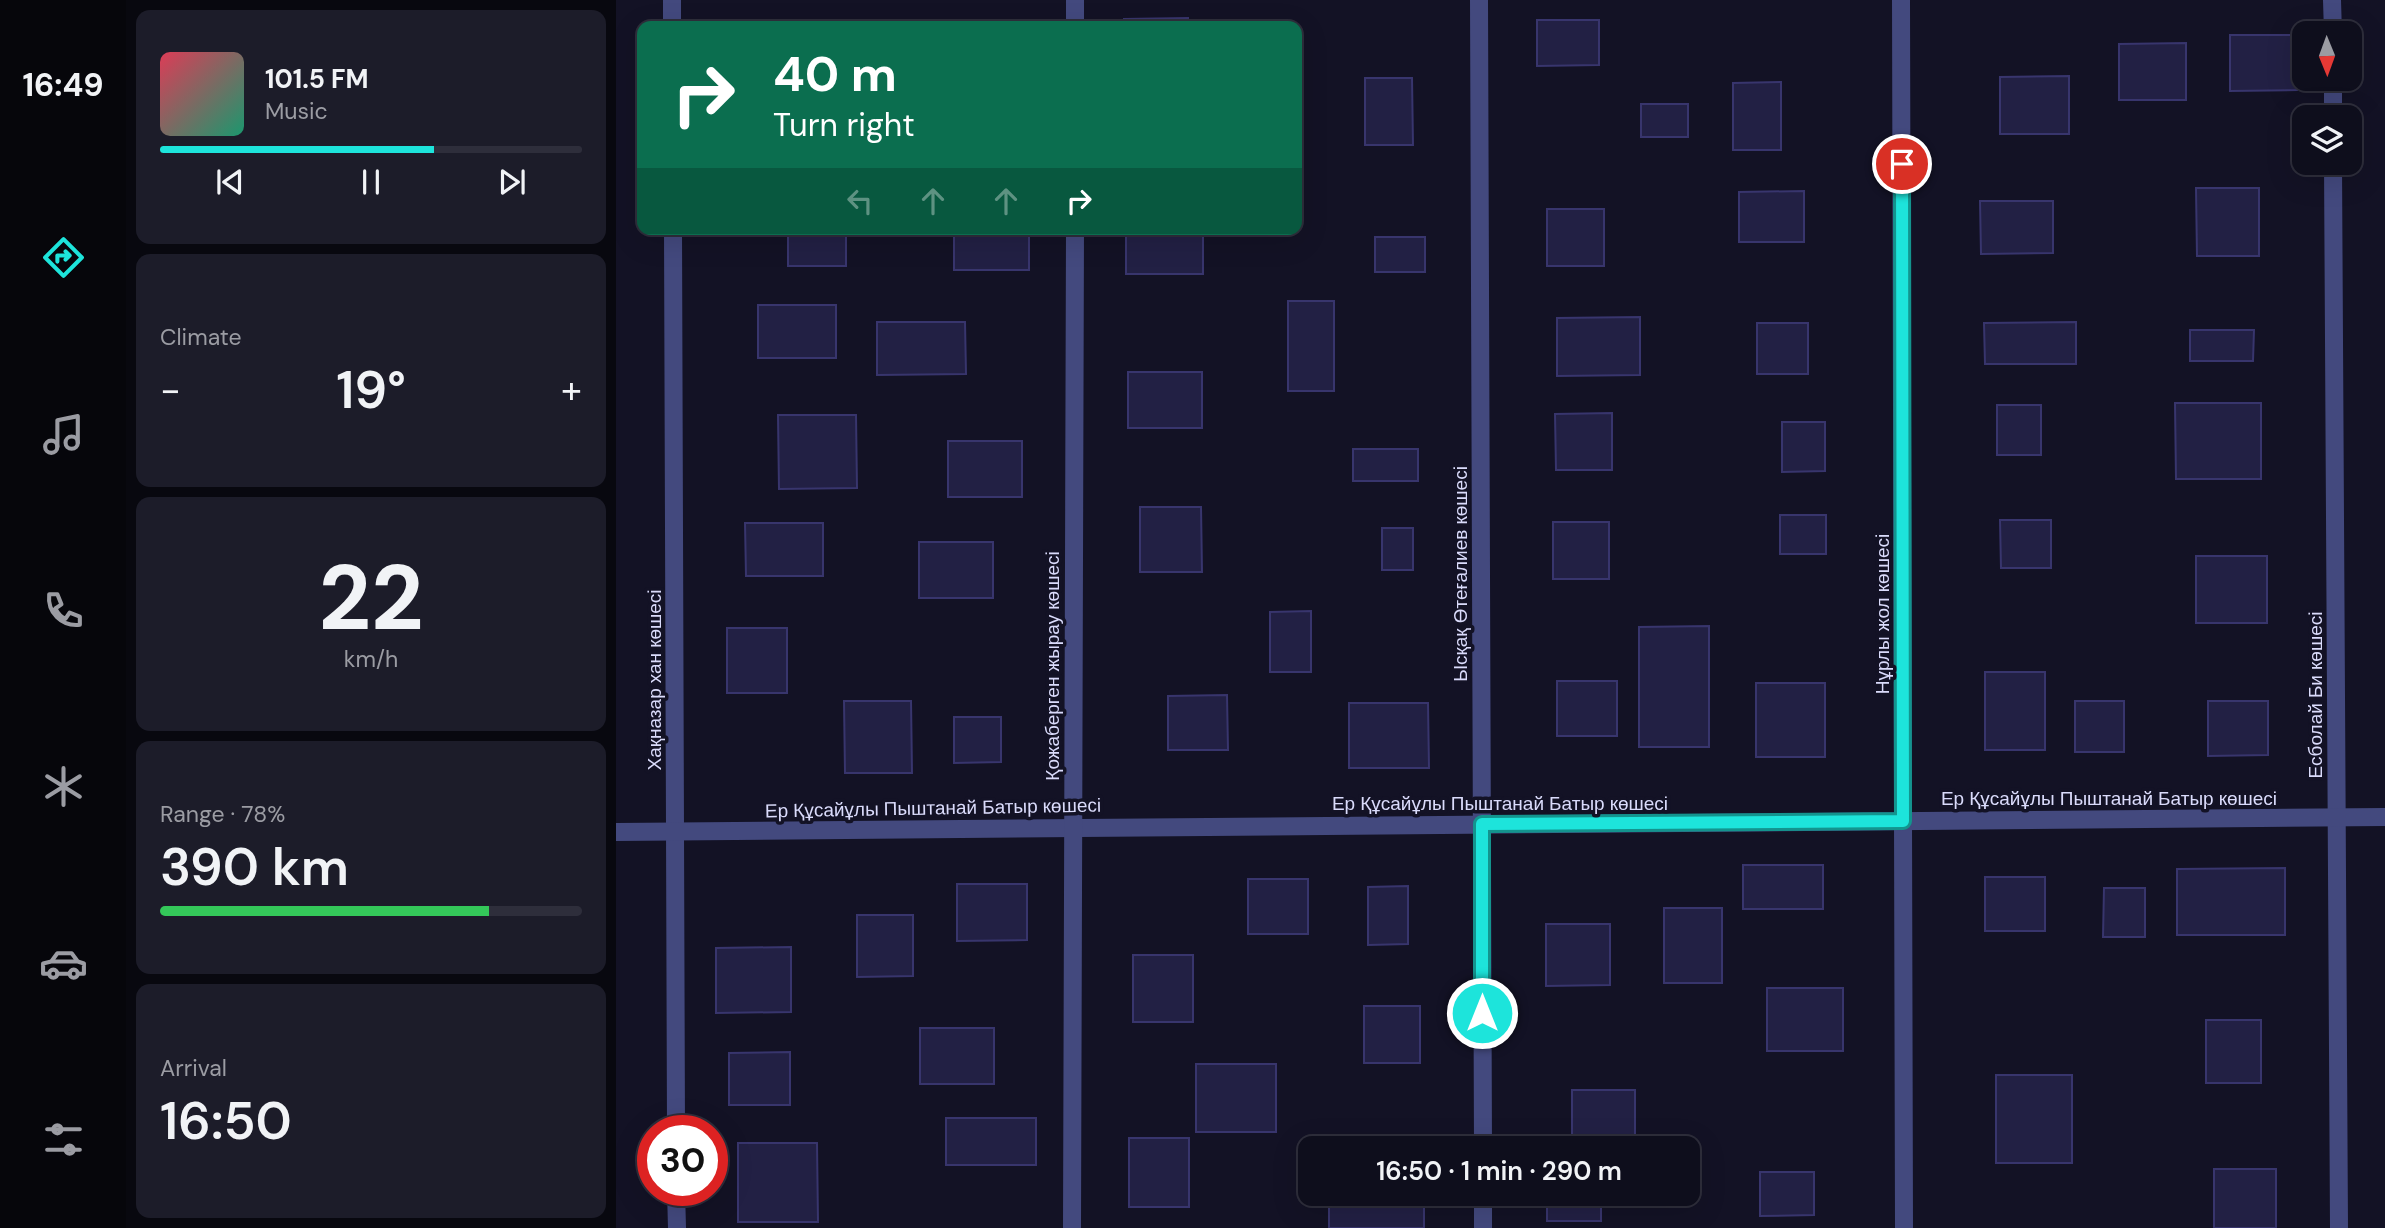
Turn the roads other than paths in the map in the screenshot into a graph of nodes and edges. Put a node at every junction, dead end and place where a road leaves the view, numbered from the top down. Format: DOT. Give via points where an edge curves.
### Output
graph roads {
  1 [pos="672,0"];
  2 [pos="1075,0"];
  3 [pos="1479,0"];
  4 [pos="1901,0"];
  5 [pos="2332,0"];
  6 [pos="672,21"];
  7 [pos="1075,21"];
  8 [pos="2333,21"];
  9 [pos="2333,175"];
  10 [pos="673,235"];
  11 [pos="1075,235"];
  12 [pos="2337,817"];
  13 [pos="2385,817"];
  14 [pos="1903,821"];
  15 [pos="1482,824"];
  16 [pos="1073,828"];
  17 [pos="675,831"];
  18 [pos="616,832"];
  19 [pos="676,1115"];
  20 [pos="1483,1136"];
  21 [pos="676,1206"];
  22 [pos="1483,1206"];
  23 [pos="677,1228"];
  24 [pos="1072,1228"];
  25 [pos="1483,1228"];
  26 [pos="1904,1228"];
  27 [pos="2339,1228"];
  1 -- 6 [label="street"];
  2 -- 7 [label="street"];
  3 -- 15 [label="street, Ысқақ Өтеғалиев көшесі"];
  4 -- 14 [label="street, Нұрлы жол көшесі"];
  5 -- 8 [label="street"];
  9 -- 12 [label="street, Есболай Би көшесі"];
  10 -- 17 [label="street, Хақназар хан көшесі"];
  11 -- 16 [label="street, Қожаберген жырау көшесі"];
  12 -- 13 [label="street, Ер Құсайұлы Пыштанай Батыр көшесі"];
  12 -- 14 [label="street, Ер Құсайұлы Пыштанай Батыр көшесі"];
  12 -- 27 [label="street, Есболай Би көшесі"];
  14 -- 15 [label="street, Ер Құсайұлы Пыштанай Батыр көшесі"];
  14 -- 26 [label="street, Нұрлы жол көшесі"];
  15 -- 16 [label="street, Ер Құсайұлы Пыштанай Батыр көшесі"];
  15 -- 20 [label="street, Ысқақ Өтеғалиев көшесі"];
  16 -- 17 [label="street, Ер Құсайұлы Пыштанай Батыр көшесі"];
  16 -- 24 [label="street, Қожаберген жырау көшесі"];
  17 -- 18 [label="street, Ер Құсайұлы Пыштанай Батыр көшесі"];
  17 -- 19 [label="street, Хақназар хан көшесі"];
  21 -- 23 [label="street"];
  22 -- 25 [label="street"];
}
